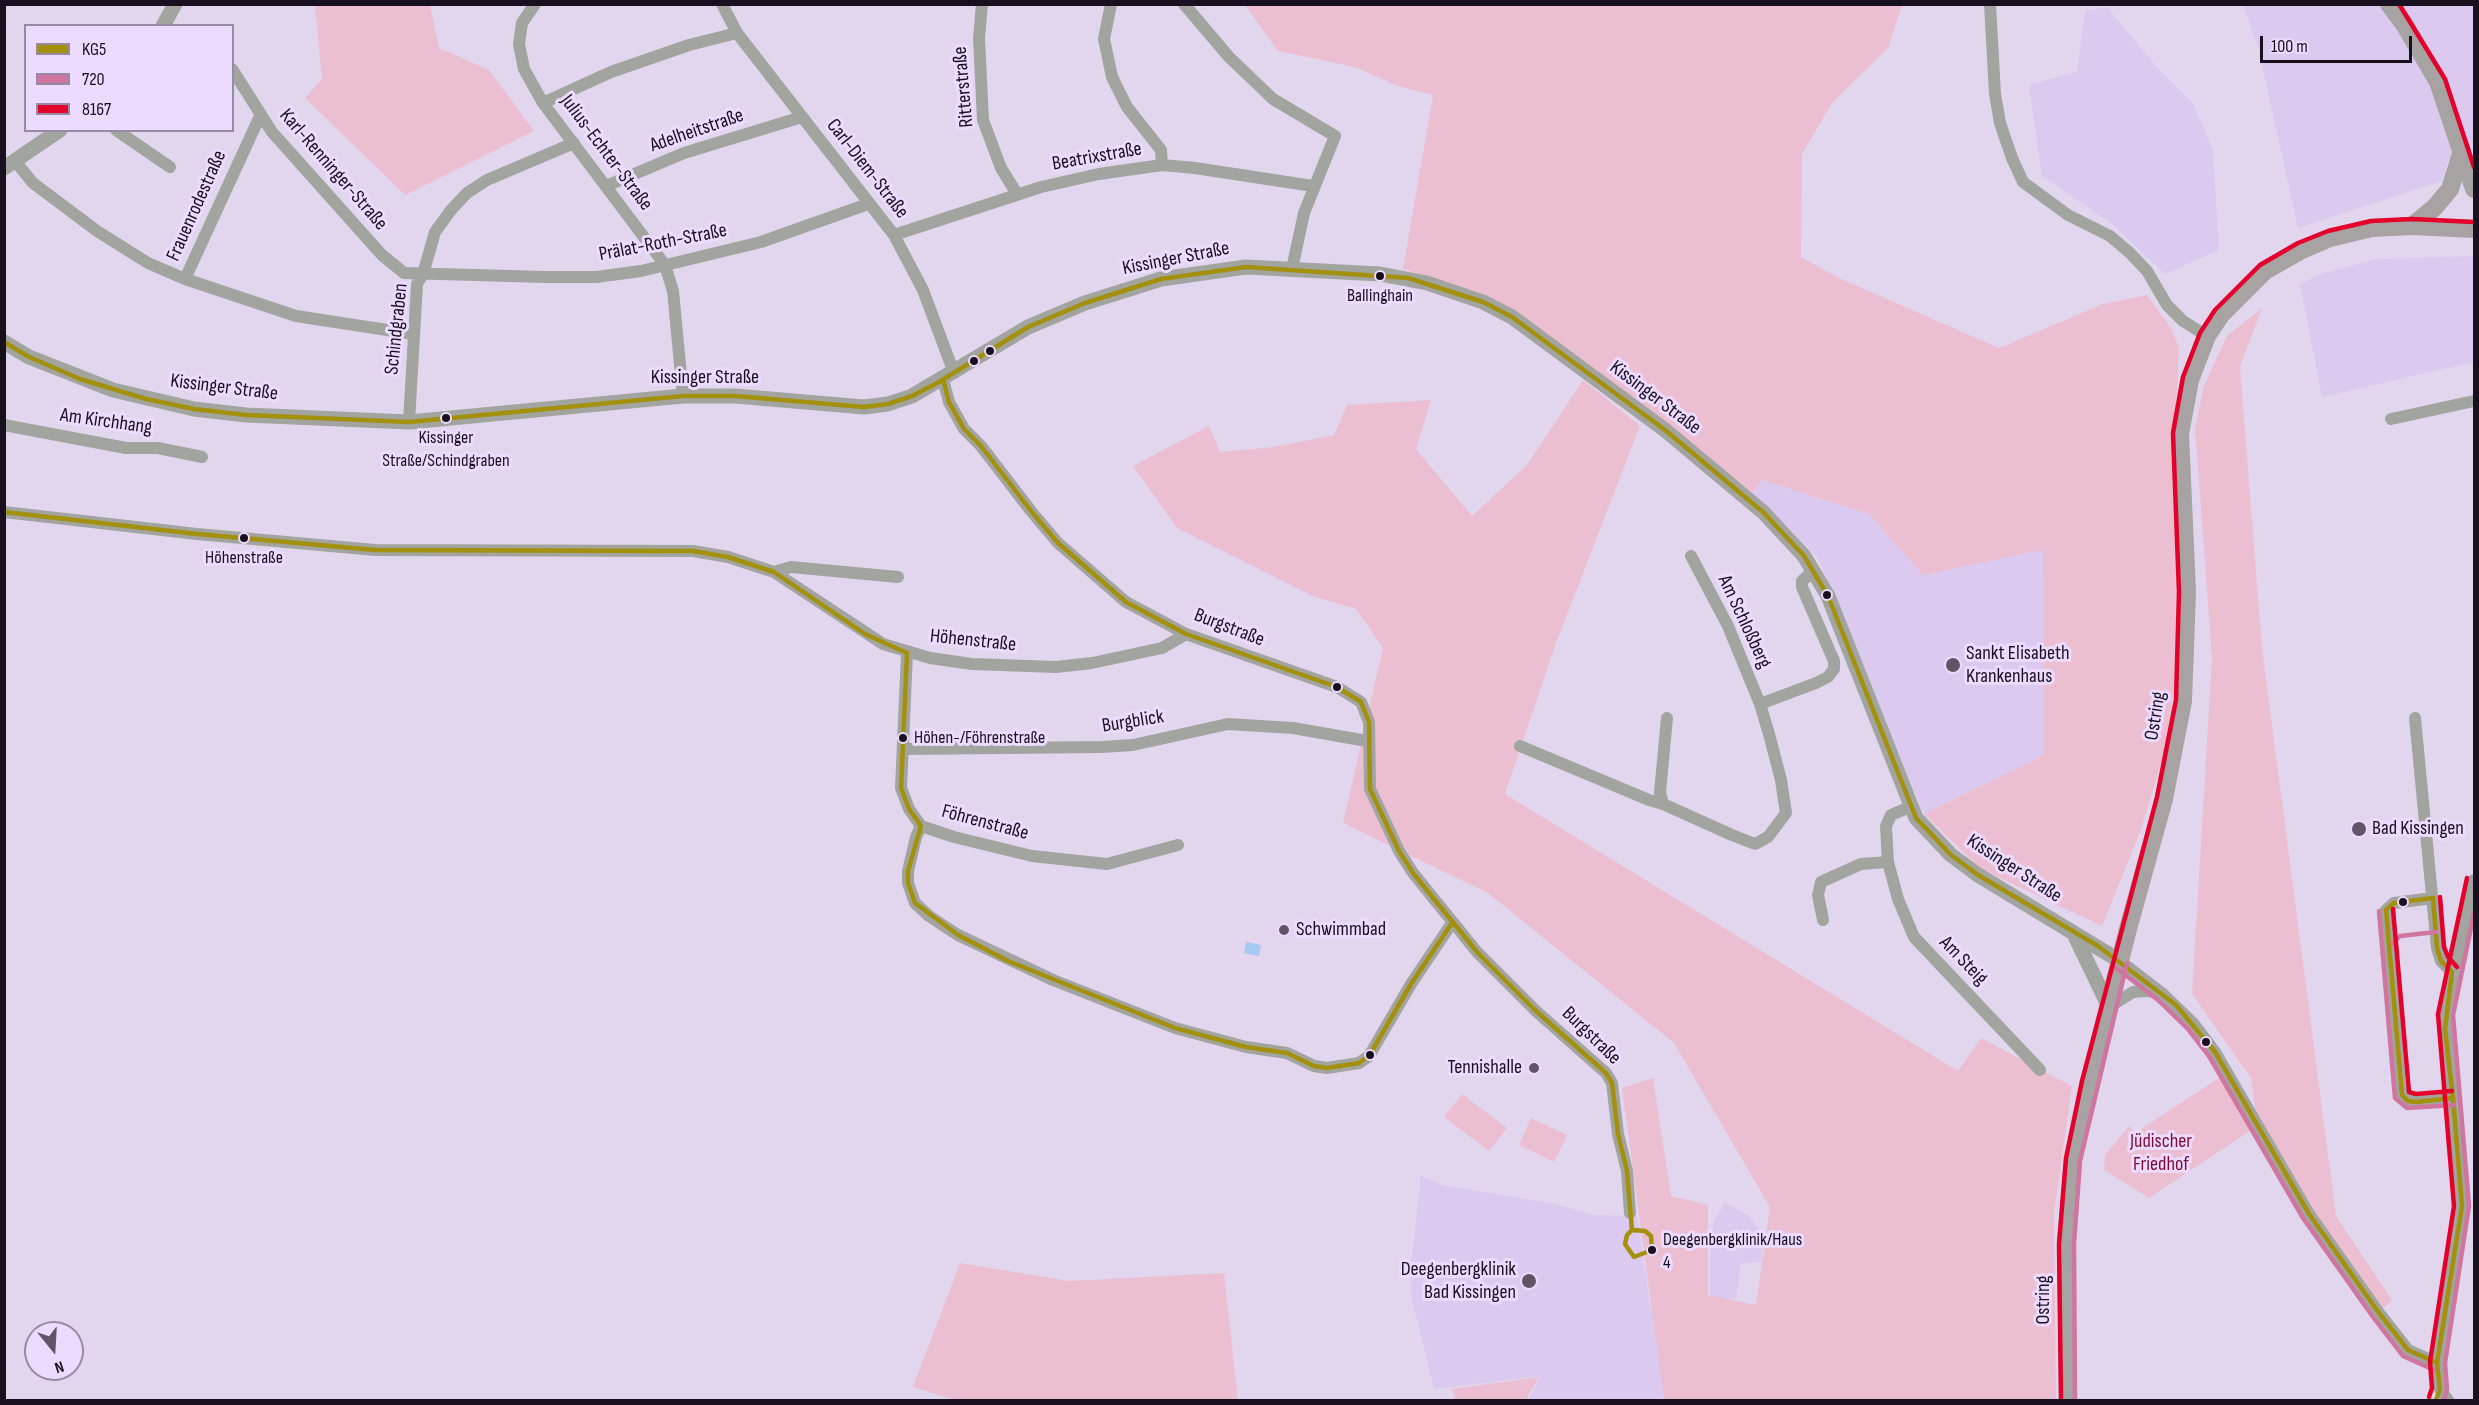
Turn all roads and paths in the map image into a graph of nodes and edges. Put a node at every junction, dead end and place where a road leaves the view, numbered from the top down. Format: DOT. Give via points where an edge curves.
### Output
graph roads {
  1 [pos="175,4"];
  2 [pos="535,4"];
  3 [pos="722,4"];
  4 [pos="982,4"];
  5 [pos="1111,4"];
  6 [pos="1184,4"];
  7 [pos="1990,4"];
  8 [pos="2389,4"];
  9 [pos="168,24"];
  10 [pos="737,33"];
  11 [pos="234,72"];
  12 [pos="543,103"];
  13 [pos="260,116"];
  14 [pos="802,117"];
  15 [pos="57,132"];
  16 [pos="119,132"];
  17 [pos="574,142"];
  18 [pos="2462,151"];
  19 [pos="10,165"];
  20 [pos="1162,165"];
  21 [pos="170,167"];
  22 [pos="606,186"];
  23 [pos="1313,186"];
  24 [pos="2475,189"];
  25 [pos="1017,194"];
  26 [pos="868,204"];
  27 [pos="2412,226"];
  28 [pos="2475,229"];
  29 [pos="894,235"];
  30 [pos="665,265"];
  31 [pos="1292,269"];
  32 [pos="423,274"];
  33 [pos="185,279"];
  34 [pos="413,334"];
  35 [pos="2206,336"];
  36 [pos="4,342"];
  37 [pos="948,376"];
  38 [pos="683,396"];
  39 [pos="2475,401"];
  40 [pos="2391,419"];
  41 [pos="409,422"];
  42 [pos="4,425"];
  43 [pos="202,457"];
  44 [pos="4,512"];
  45 [pos="1691,556"];
  46 [pos="1814,570"];
  47 [pos="774,572"];
  48 [pos="898,577"];
  49 [pos="1186,634"];
  50 [pos="907,653"];
  51 [pos="1760,704"];
  52 [pos="1667,718"];
  53 [pos="2415,718"];
  54 [pos="1367,741"];
  55 [pos="1520,746"];
  56 [pos="903,749"];
  57 [pos="1663,804"];
  58 [pos="1910,807"];
  59 [pos="921,826"];
  60 [pos="1178,845"];
  61 [pos="1888,862"];
  62 [pos="2475,880"];
  63 [pos="2433,898"];
  64 [pos="1823,920"];
  65 [pos="1452,923"];
  66 [pos="2073,932"];
  67 [pos="2120,961"];
  68 [pos="2452,972"];
  69 [pos="2163,994"];
  70 [pos="2109,1007"];
  71 [pos="2040,1070"];
  72 [pos="2453,1098"];
  73 [pos="1630,1213"];
  74 [pos="2437,1363"];
  75 [pos="2438,1395"];
  76 [pos="2068,1401"];
  77 [pos="2448,1401"];
  1 -- 9 [label="street"];
  2 -- 12 [label="street, Julius-Echter-Straße" via="522,23 519,44 524,69"];
  3 -- 10 [label="street, Carl-Diem-Straße"];
  4 -- 25 [label="street, Ritterstraße" via="979,38 983,120 1001,168"];
  5 -- 20 [label="street" via="1104,39 1112,77 1127,107 1161,150"];
  6 -- 23 [label="street" via="1229,57 1273,99 1335,136"];
  7 -- 35 [label="street" via="2000,123 2024,182 2068,215 2110,236 2147,271 2167,305 2182,321"];
  8 -- 18 [label="main road" via="2433,72"];
  10 -- 12 [label="street" via="611,72"];
  10 -- 14 [label="street, Carl-Diem-Straße"];
  11 -- 13 [label="street, Karl-Renninger-Straße"];
  12 -- 17 [label="street, Julius-Echter-Straße"];
  13 -- 32 [label="street, Karl-Renninger-Straße" via="382,255 404,273"];
  13 -- 33 [label="street, Frauenrodestraße"];
  14 -- 22 [label="street, Adelheitstraße" via="684,153"];
  14 -- 26 [label="street, Carl-Diem-Straße"];
  15 -- 19 [label="street"];
  16 -- 21 [label="street"];
  17 -- 22 [label="street, Julius-Echter-Straße"];
  17 -- 32 [label="street, Schindgraben" via="487,180 467,193 435,232"];
  18 -- 24 [label="main road"];
  18 -- 27 [label="main road" via="2450,189"];
  19 -- 33 [label="street" via="97,231"];
  20 -- 23 [label="street, Beatrixstraße"];
  20 -- 25 [label="street, Beatrixstraße" via="1099,174"];
  22 -- 30 [label="street, Julius-Echter-Straße"];
  23 -- 31 [label="street"];
  25 -- 29 [label="street, Beatrixstraße"];
  26 -- 29 [label="street, Carl-Diem-Straße"];
  26 -- 30 [label="street, Prälat-Roth-Straße" via="761,242"];
  27 -- 28 [label="main road, Ostring"];
  27 -- 35 [label="main road, Ostring" via="2372,228 2330,238 2302,250 2250,283"];
  29 -- 37 [label="street, Carl-Diem-Straße" via="923,291"];
  30 -- 32 [label="street, Prälat-Roth-Straße" via="596,277"];
  30 -- 38 [label="street, Julius-Echter-Straße" via="673,291"];
  31 -- 37 [label="street, Kissinger Straße" via="1246,267 1138,286 1028,327"];
  31 -- 46 [label="street, Kissinger Straße" via="1408,278 1483,302 1512,317 1665,430 1750,500"];
  32 -- 34 [label="street, Schindgraben" via="417,284"];
  33 -- 34 [label="street" via="296,316"];
  34 -- 41 [label="street, Schindgraben"];
  35 -- 67 [label="main road, Ostring" via="2190,380 2181,434 2187,592 2182,701 2163,799"];
  36 -- 41 [label="street, Kissinger Straße" via="80,379 194,409"];
  37 -- 38 [label="street, Kissinger Straße" via="912,396 864,407 735,396"];
  37 -- 49 [label="street, Burgstraße" via="949,402 964,429 1058,543 1126,603"];
  38 -- 41 [label="street, Kissinger Straße"];
  39 -- 40 [label="street"];
  42 -- 43 [label="street, Am Kirchhang" via="126,448 158,448"];
  44 -- 47 [label="street, Höhenstraße" via="375,550 693,551"];
  45 -- 51 [label="street, Am Schloßberg" via="1728,626"];
  46 -- 51 [label="street" via="1802,581 1802,587 1834,669 1816,683"];
  46 -- 58 [label="street, Kissinger Straße" via="1845,636"];
  47 -- 48 [label="street, Höhenstraße" via="791,567"];
  47 -- 50 [label="street, Höhenstraße" via="865,634"];
  49 -- 50 [label="street, Höhenstraße" via="1162,648 1056,667 972,664"];
  49 -- 54 [label="street, Burgstraße" via="1353,694 1366,709"];
  50 -- 56 [label="street, Föhrenstraße"];
  51 -- 57 [label="street, Am Schloßberg" via="1786,804 1786,813 1768,837 1755,844"];
  52 -- 57 [label="street" via="1660,792"];
  53 -- 63 [label="street"];
  54 -- 56 [label="street, Burgblick" via="1228,724 1132,745"];
  54 -- 65 [label="street, Burgstraße" via="1370,789 1384,820 1413,873"];
  55 -- 57 [label="street, Am Schloßberg"];
  56 -- 59 [label="street, Föhrenstraße" via="901,788"];
  58 -- 61 [label="street, Am Steig" via="1891,815 1886,826"];
  58 -- 66 [label="street, Kissinger Straße" via="1951,855"];
  59 -- 60 [label="street, Föhrenstraße" via="1032,856 1107,864"];
  59 -- 65 [label="street" via="908,884 915,903 958,935 1032,972 1175,1028 1246,1047 1287,1053 1314,1066 1359,1063 1369,1056"];
  61 -- 64 [label="street" via="1861,864 1821,882 1818,895"];
  61 -- 71 [label="street, Am Steig" via="1914,937"];
  62 -- 68 [label="street" via="2463,941"];
  63 -- 68 [label="street" via="2441,961"];
  63 -- 72 [label="street" via="2394,903 2386,910 2402,1095 2416,1102"];
  65 -- 73 [label="street, Burgstraße" via="1536,1011 1606,1073 1614,1092"];
  66 -- 67 [label="street, Kissinger Straße"];
  66 -- 70 [label="street"];
  67 -- 69 [label="street"];
  67 -- 70 [label="main road, Ostring"];
  68 -- 72 [label="street" via="2445,1015"];
  69 -- 70 [label="street" via="2133,992"];
  69 -- 74 [label="street" via="2194,1024 2215,1052 2309,1214 2379,1313 2408,1350"];
  70 -- 76 [label="main road, Ostring" via="2073,1160 2066,1244"];
  72 -- 74 [label="street" via="2462,1206"];
  74 -- 75 [label="street"];
  75 -- 77 [label="street"];
}
